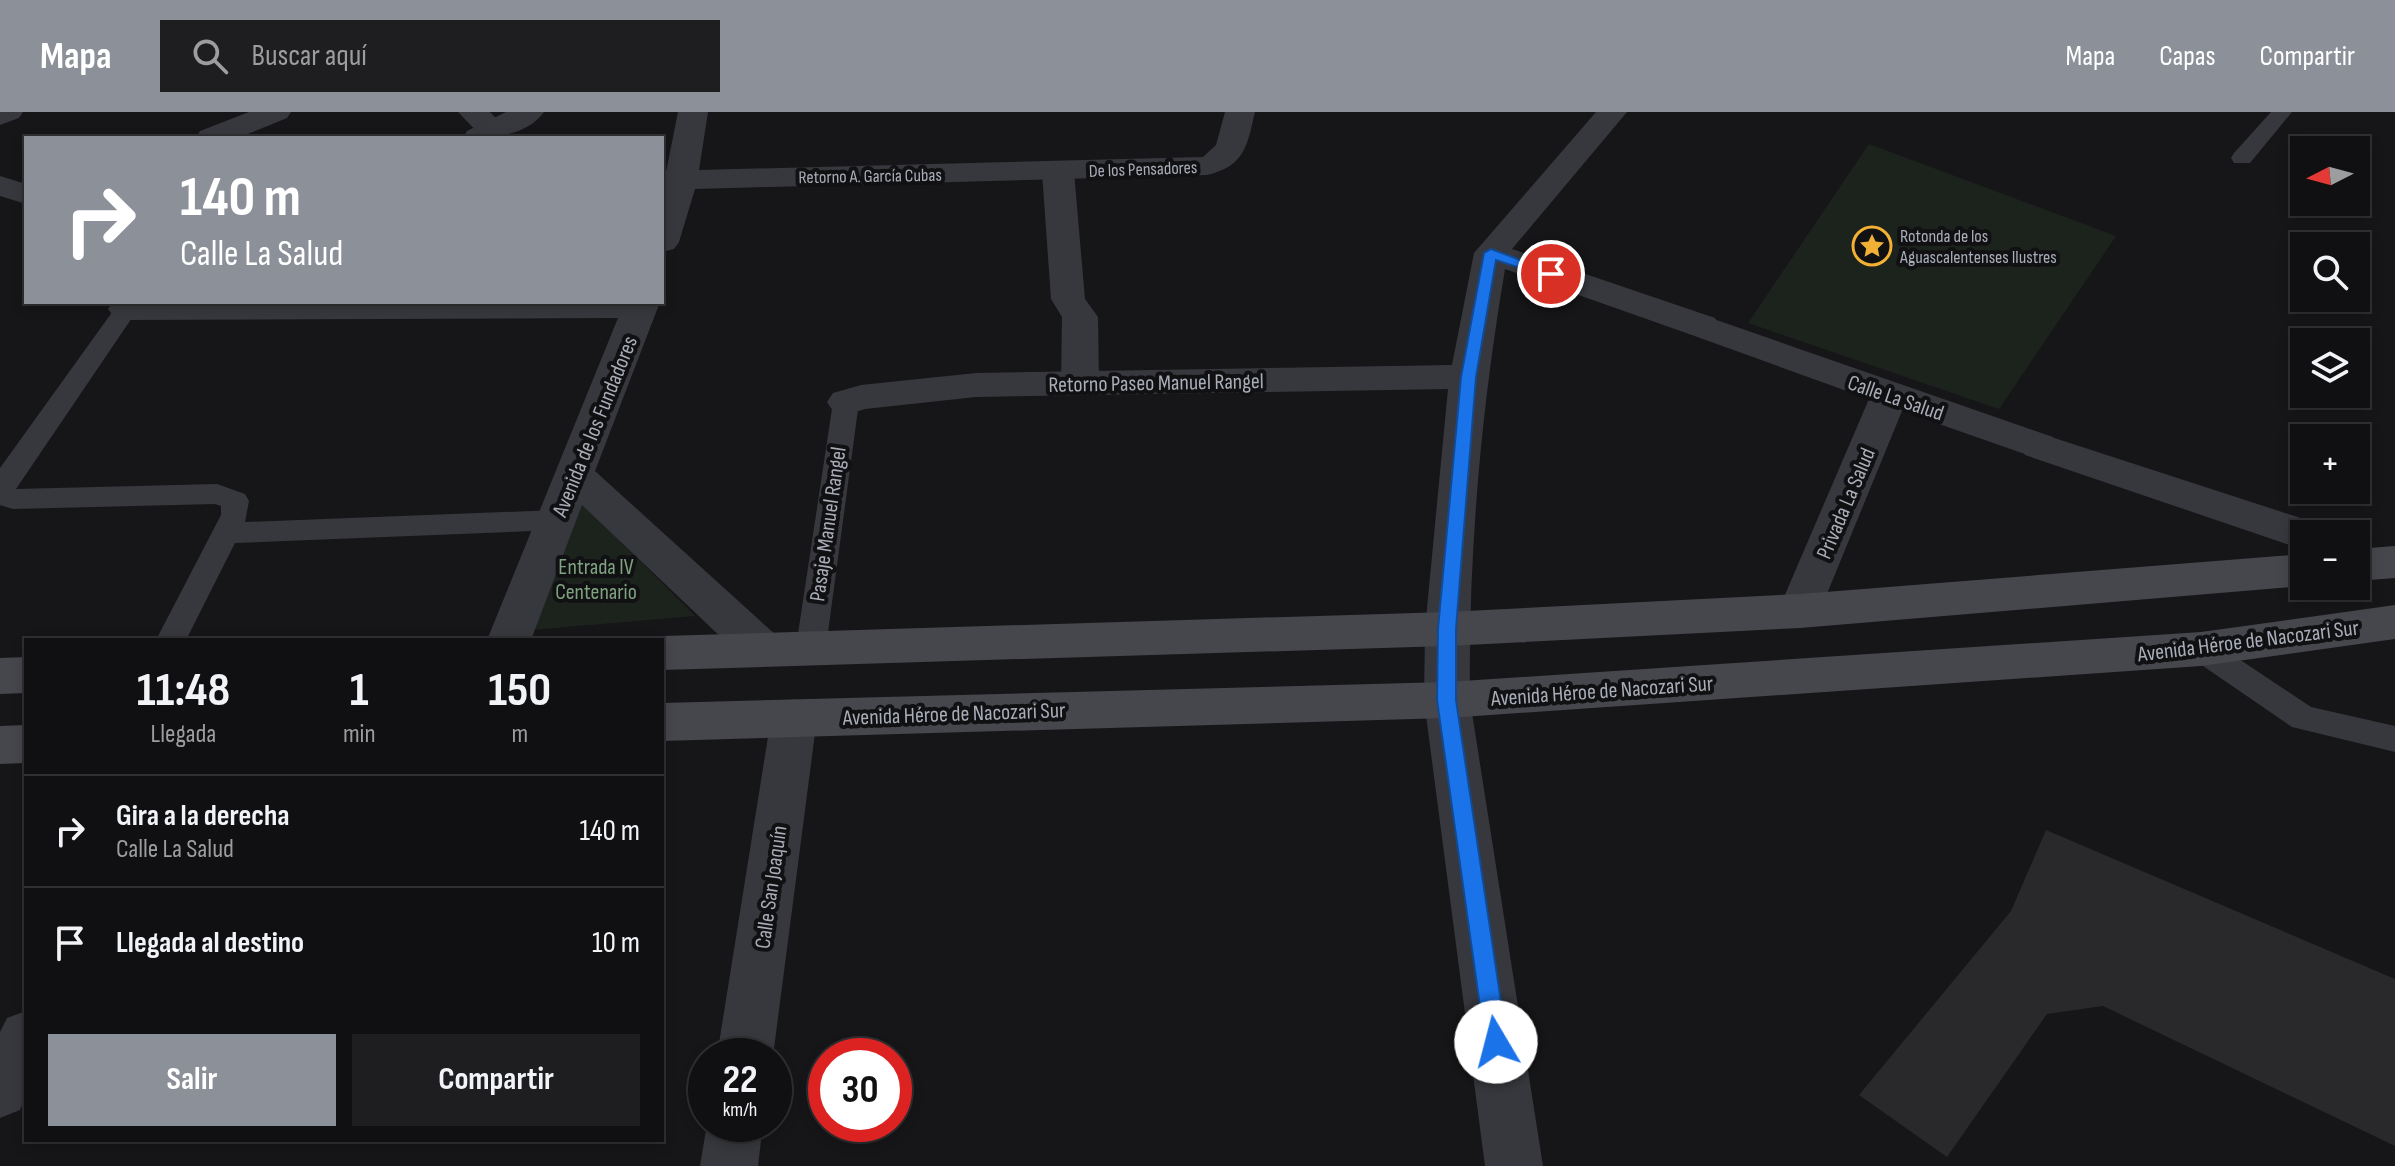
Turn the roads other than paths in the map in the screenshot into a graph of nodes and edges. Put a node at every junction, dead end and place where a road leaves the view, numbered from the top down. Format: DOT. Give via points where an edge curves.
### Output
graph roads {
  1 [pos="8,112"];
  2 [pos="276,112"];
  3 [pos="529,112"];
  4 [pos="693,112"];
  5 [pos="1240,112"];
  6 [pos="1612,112"];
  7 [pos="2282,112"];
  8 [pos="0,116"];
  9 [pos="481,127"];
  10 [pos="216,136"];
  11 [pos="2242,158"];
  12 [pos="1058,172"];
  13 [pos="682,180"];
  14 [pos="0,186"];
  15 [pos="24,193"];
  16 [pos="664,236"];
  17 [pos="1491,253"];
  18 [pos="642,305"];
  19 [pos="131,306"];
  20 [pos="1468,377"];
  21 [pos="1080,383"];
  22 [pos="1890,395"];
  23 [pos="846,402"];
  24 [pos="575,475"];
  25 [pos="557,520"];
  26 [pos="2290,530"];
  27 [pos="227,533"];
  28 [pos="2290,571"];
  29 [pos="1800,611"];
  30 [pos="2395,622"];
  31 [pos="1447,629"];
  32 [pos="172,638"];
  33 [pos="510,638"];
  34 [pos="811,647"];
  35 [pos="761,648"];
  36 [pos="2201,649"];
  37 [pos="664,653"];
  38 [pos="24,675"];
  39 [pos="0,676"];
  40 [pos="1447,700"];
  41 [pos="794,718"];
  42 [pos="664,722"];
  43 [pos="2395,739"];
  44 [pos="24,744"];
  45 [pos="0,745"];
  46 [pos="748,1038"];
  47 [pos="24,1041"];
  48 [pos="0,1090"];
  49 [pos="732,1142"];
  50 [pos="729,1166"];
  51 [pos="1514,1166"];
  1 -- 8 [label="street"];
  2 -- 10 [label="street"];
  3 -- 9 [label="street"];
  4 -- 13 [label="street"];
  5 -- 12 [label="street, De los Pensadores" via="1221,162"];
  6 -- 17 [label="street"];
  7 -- 11 [label="lane"];
  12 -- 13 [label="street, Retorno A. García Cubas"];
  12 -- 21 [label="street" via="1068,299 1080,317"];
  13 -- 16 [label="street"];
  14 -- 15 [label="street"];
  17 -- 20 [label="street"];
  17 -- 22 [label="street, Calle La Salud"];
  18 -- 19 [label="street"];
  18 -- 24 [label="street, Avenida de los Fundadores"];
  19 -- 27 [label="lane" via="3,484 1,495 13,499 217,494 235,501"];
  20 -- 21 [label="street, Retorno Paseo Manuel Rangel"];
  20 -- 31 [label="street"];
  21 -- 23 [label="street, Retorno Paseo Manuel Rangel" via="976,385"];
  22 -- 26 [label="street, Calle La Salud"];
  22 -- 29 [label="street, Privada La Salud"];
  23 -- 34 [label="lane, Pasaje Manuel Rangel"];
  24 -- 25 [label="street, Avenida de los Fundadores"];
  24 -- 35 [label="street"];
  25 -- 27 [label="lane"];
  25 -- 33 [label="street, Avenida de los Fundadores"];
  27 -- 32 [label="lane"];
  28 -- 29 [label="main road"];
  29 -- 31 [label="main road"];
  30 -- 36 [label="main road, Avenida Héroe de Nacozari Sur"];
  31 -- 34 [label="main road"];
  31 -- 40 [label="street"];
  34 -- 35 [label="main road"];
  35 -- 37 [label="main road"];
  36 -- 40 [label="main road, Avenida Héroe de Nacozari Sur"];
  36 -- 43 [label="lane" via="2303,718"];
  38 -- 39 [label="main road"];
  40 -- 41 [label="main road, Avenida Héroe de Nacozari Sur"];
  40 -- 51 [label="street"];
  41 -- 42 [label="main road, Avenida Héroe de Nacozari Sur"];
  41 -- 46 [label="street, Calle San Joaquín"];
  44 -- 45 [label="main road"];
  47 -- 48 [label="street"];
  49 -- 50 [label="street"];
}
